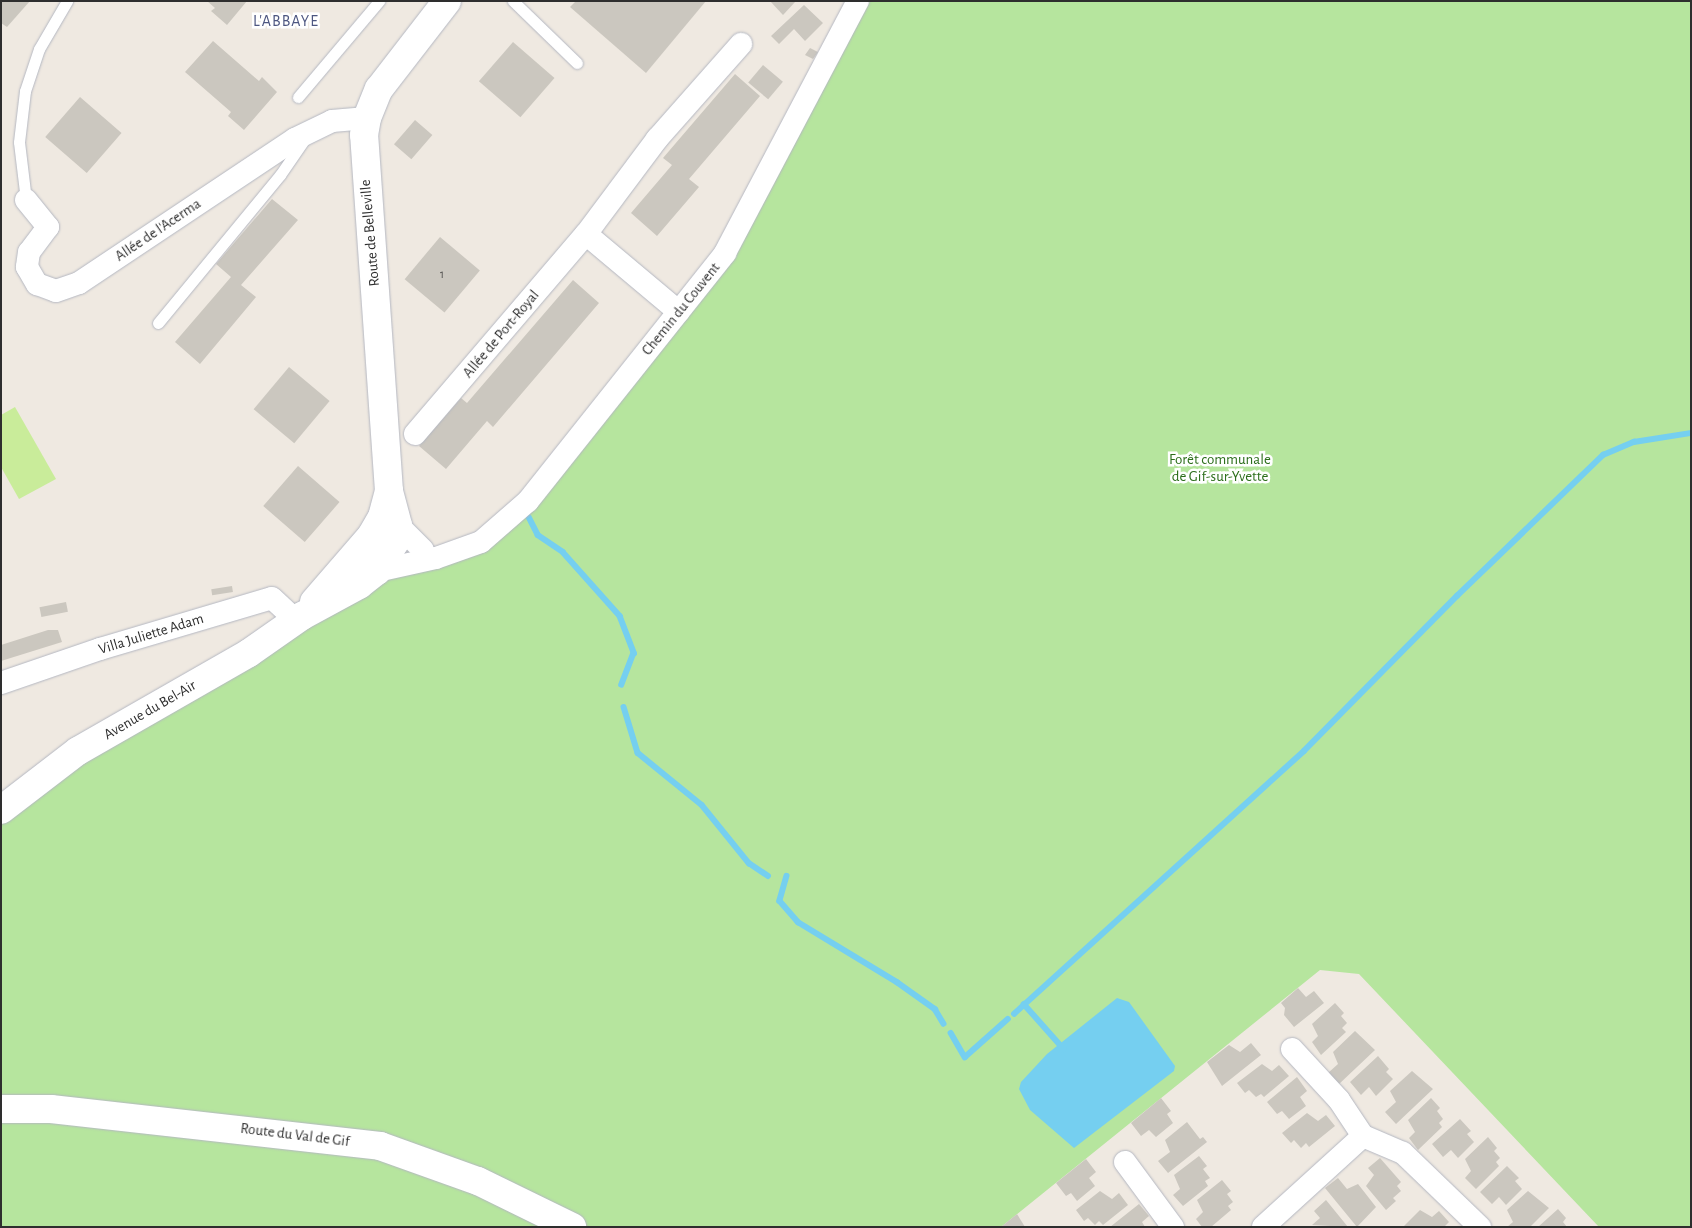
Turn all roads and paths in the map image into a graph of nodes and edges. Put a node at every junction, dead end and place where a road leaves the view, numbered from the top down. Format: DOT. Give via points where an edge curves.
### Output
graph roads {
  1 [pos="67,1"];
  2 [pos="379,1"];
  3 [pos="447,1"];
  4 [pos="513,1"];
  5 [pos="849,5"];
  6 [pos="741,44"];
  7 [pos="577,63"];
  8 [pos="298,97"];
  9 [pos="367,118"];
  10 [pos="308,133"];
  11 [pos="26,200"];
  12 [pos="586,234"];
  13 [pos="679,312"];
  14 [pos="158,323"];
  15 [pos="415,434"];
  16 [pos="388,534"];
  17 [pos="429,554"];
  18 [pos="358,576"];
  19 [pos="299,618"];
  20 [pos="1,683"];
  21 [pos="1,810"];
  22 [pos="1292,1049"];
  23 [pos="1,1109"];
  24 [pos="1363,1136"];
  25 [pos="1125,1162"];
  26 [pos="572,1227"];
  27 [pos="1173,1227"];
  28 [pos="1263,1227"];
  29 [pos="1480,1227"];
  1 -- 11 [label="lane" via="39,49 25,91 19,142"];
  2 -- 8 [label="lane"];
  3 -- 9 [label="street, Route de Belleville" via="379,89"];
  4 -- 7 [label="lane"];
  5 -- 13 [label="street, Chemin du Couvent" via="725,253"];
  6 -- 12 [label="street, Allée de Port-Royal" via="656,140"];
  9 -- 10 [label="street, Allée de l'Acerma" via="332,121"];
  9 -- 16 [label="street, Route de Belleville" via="364,157 389,491 382,516"];
  10 -- 11 [label="street, Allée de l'Acerma" via="79,283 56,291 37,284 27,268 29,252 48,227"];
  10 -- 14 [label="lane" via="280,175"];
  12 -- 13 [label="street"];
  12 -- 15 [label="street, Allée de Port-Royal"];
  13 -- 17 [label="street, Chemin du Couvent" via="528,501 481,542"];
  16 -- 17 [label="street"];
  16 -- 18 [label="street, Route de Belleville"];
  16 -- 18 [label="street, Route de Belleville"];
  17 -- 18 [label="street, Chemin du Couvent"];
  18 -- 19 [label="street, Route de Belleville"];
  19 -- 20 [label="street, Villa Juliette Adam" via="272,598 100,649"];
  19 -- 21 [label="street, Avenue du Bel-Air" via="248,653 78,751"];
  22 -- 24 [label="street" via="1339,1100"];
  23 -- 26 [label="street, Route du Val de Gif" via="60,1110 380,1146 478,1182"];
  24 -- 28 [label="street"];
  24 -- 29 [label="street" via="1403,1153"];
  25 -- 27 [label="street"];
}
